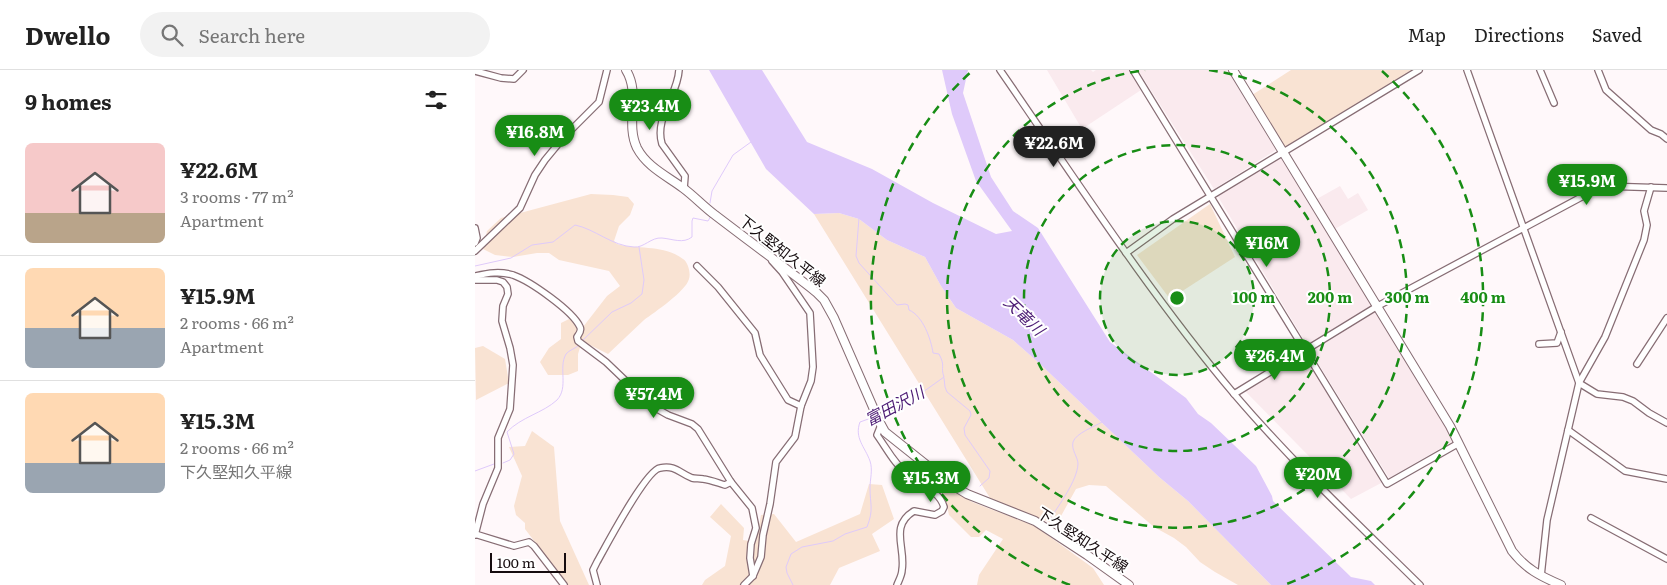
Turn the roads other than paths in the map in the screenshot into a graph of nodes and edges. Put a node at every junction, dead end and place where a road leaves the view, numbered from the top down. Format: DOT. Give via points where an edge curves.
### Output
graph roads {
  1 [pos="523,70"];
  2 [pos="607,70"];
  3 [pos="626,70"];
  4 [pos="679,70"];
  5 [pos="1000,70"];
  6 [pos="1133,70"];
  7 [pos="1233,70"];
  8 [pos="1419,70"];
  9 [pos="1467,70"];
  10 [pos="1540,70"];
  11 [pos="1598,70"];
  12 [pos="475,71"];
  13 [pos="1554,103"];
  14 [pos="1667,139"];
  15 [pos="1283,153"];
  16 [pos="1651,187"];
  17 [pos="1667,188"];
  18 [pos="684,189"];
  19 [pos="1211,196"];
  20 [pos="475,228"];
  21 [pos="1524,229"];
  22 [pos="475,243"];
  23 [pos="475,251"];
  24 [pos="1126,253"];
  25 [pos="770,256"];
  26 [pos="697,266"];
  27 [pos="475,276"];
  28 [pos="475,280"];
  29 [pos="1376,307"];
  30 [pos="1667,318"];
  31 [pos="1561,332"];
  32 [pos="1539,344"];
  33 [pos="1304,351"];
  34 [pos="1637,364"];
  35 [pos="1579,383"];
  36 [pos="1234,394"];
  37 [pos="801,406"];
  38 [pos="880,423"];
  39 [pos="1667,423"];
  40 [pos="1568,430"];
  41 [pos="1459,443"];
  42 [pos="1667,479"];
  43 [pos="731,482"];
  44 [pos="1591,518"];
  45 [pos="475,534"];
  46 [pos="1667,559"];
  47 [pos="753,576"];
  48 [pos="1541,576"];
  49 [pos="563,585"];
  50 [pos="597,585"];
  51 [pos="744,585"];
  52 [pos="897,585"];
  53 [pos="1129,585"];
  54 [pos="1420,585"];
  55 [pos="1561,585"];
  1 -- 12 [label="street" via="514,79"];
  2 -- 23 [label="street" via="599,102 545,160 520,208"];
  3 -- 18 [label="main road, 下久堅知久平線" via="632,90 632,129 637,148 649,164"];
  4 -- 18 [label="street" via="676,87 665,110 660,137 661,144 685,176"];
  5 -- 24 [label="street"];
  6 -- 19 [label="street"];
  7 -- 15 [label="main road"];
  8 -- 15 [label="street"];
  9 -- 21 [label="street"];
  10 -- 13 [label="street"];
  11 -- 14 [label="street" via="1606,90 1651,130"];
  15 -- 19 [label="street"];
  15 -- 29 [label="main road"];
  16 -- 17 [label="street"];
  16 -- 21 [label="street" via="1602,186"];
  16 -- 35 [label="street" via="1644,211 1647,225 1644,240 1605,337"];
  18 -- 25 [label="main road, 下久堅知久平線"];
  19 -- 24 [label="street"];
  19 -- 33 [label="street"];
  20 -- 22 [label="street"];
  21 -- 29 [label="street"];
  21 -- 31 [label="street"];
  24 -- 36 [label="street"];
  25 -- 37 [label="street" via="810,312 813,367"];
  25 -- 38 [label="main road, 下久堅知久平線" via="816,292 827,305"];
  26 -- 37 [label="street" via="719,287 755,333 760,355 788,400"];
  27 -- 43 [label="street" via="497,273 513,276 541,290 580,327 577,337 581,343 606,362 651,406 696,426"];
  28 -- 45 [label="street" via="497,280 507,287 501,321 513,365 511,409 498,438 498,468"];
  29 -- 33 [label="street"];
  29 -- 41 [label="main road"];
  30 -- 34 [label="street"];
  31 -- 32 [label="street" via="1557,343"];
  31 -- 35 [label="street"];
  33 -- 36 [label="street"];
  33 -- 41 [label="street" via="1387,484"];
  35 -- 39 [label="street" via="1597,394 1633,401"];
  35 -- 40 [label="street"];
  36 -- 54 [label="street" via="1291,458"];
  37 -- 47 [label="street" via="795,437 776,462 761,557"];
  38 -- 52 [label="street" via="877,435 900,468 939,496 944,507 935,515 914,510 904,521 899,531 903,559"];
  38 -- 53 [label="main road, 下久堅知久平線" via="893,440 949,483 967,494 1035,521"];
  40 -- 42 [label="street" via="1625,470"];
  40 -- 48 [label="street" via="1547,520"];
  41 -- 48 [label="main road" via="1512,551 1521,563"];
  43 -- 47 [label="street" via="749,503 755,517 756,528 750,551"];
  43 -- 50 [label="street" via="725,485 694,479 673,468 657,468 641,487 597,562 593,570"];
  44 -- 46 [label="street"];
  45 -- 49 [label="street" via="514,546 529,542"];
  47 -- 51 [label="street"];
  48 -- 55 [label="main road"];
}
